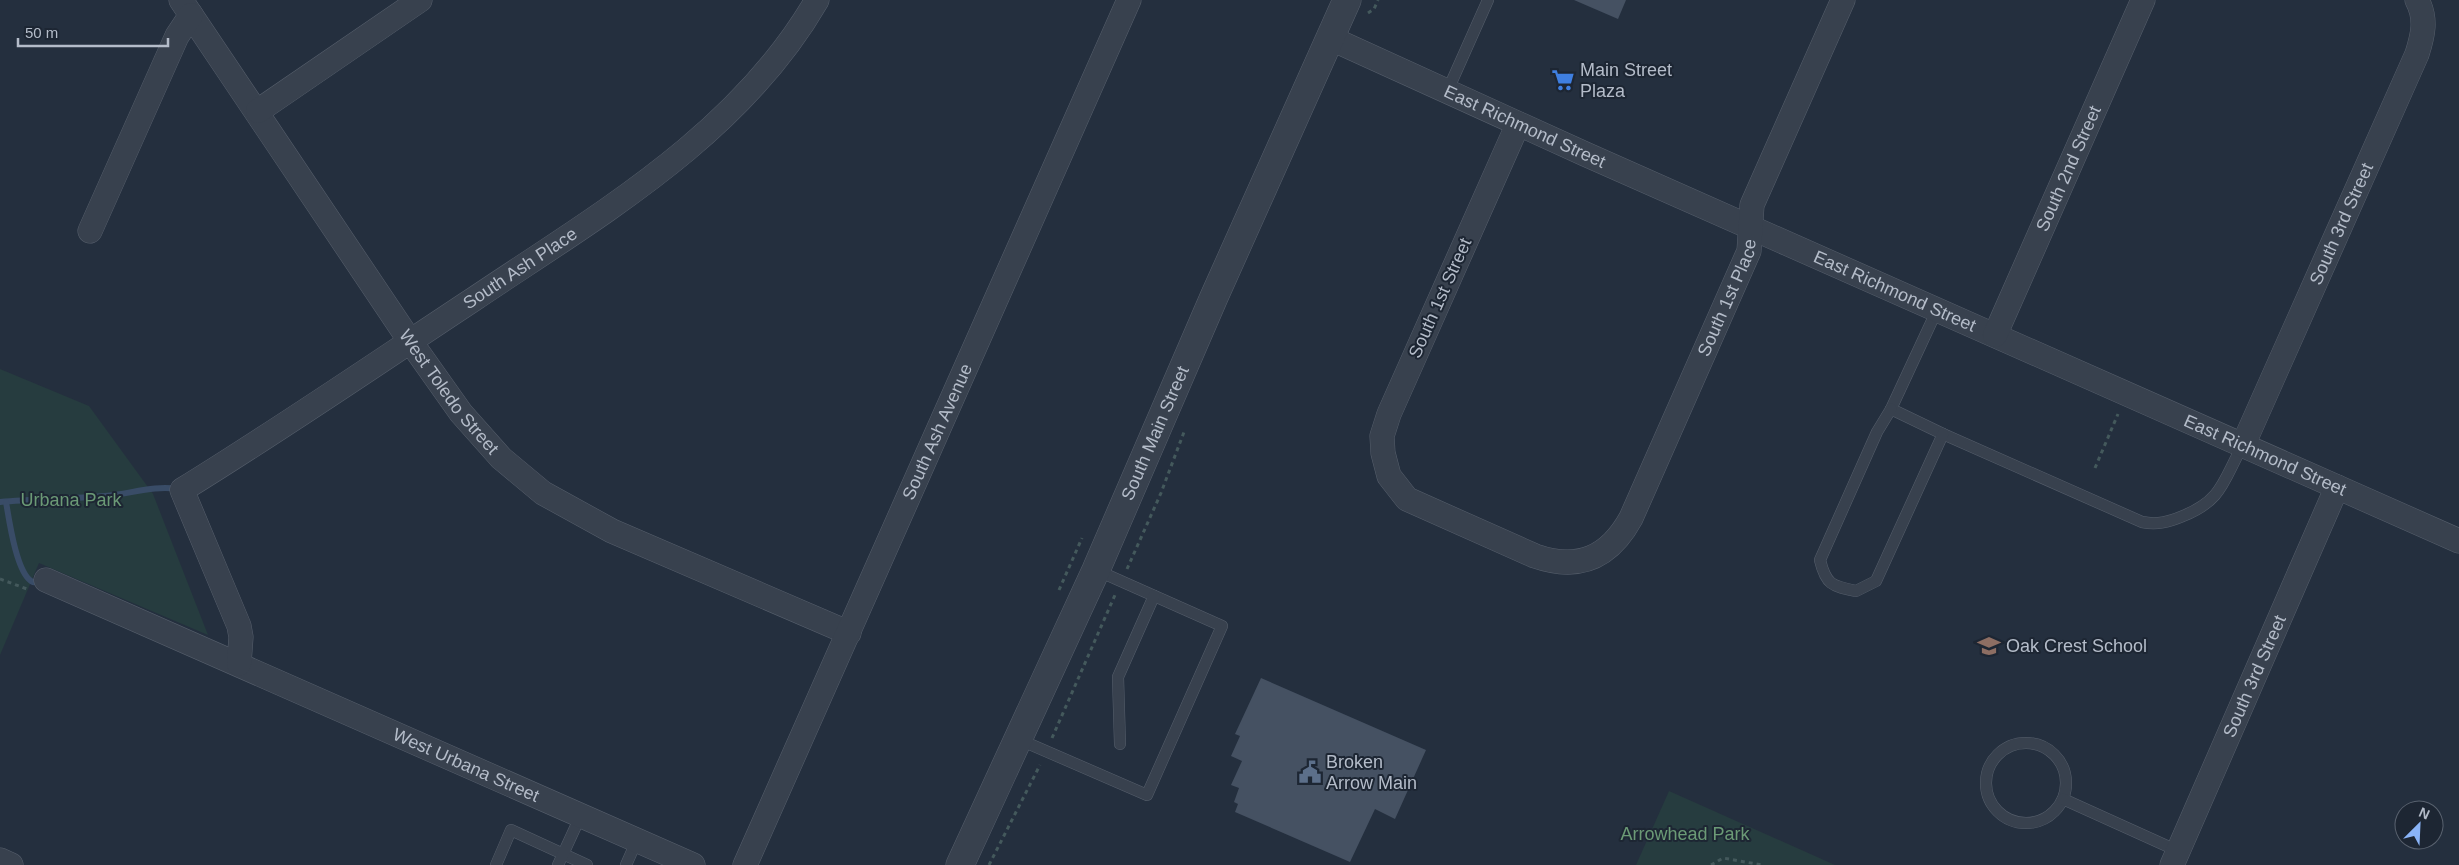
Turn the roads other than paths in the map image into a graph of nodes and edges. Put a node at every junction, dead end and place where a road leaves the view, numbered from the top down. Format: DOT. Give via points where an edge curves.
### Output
graph roads {
  1 [pos="420,0"];
  2 [pos="817,0"];
  3 [pos="1129,0"];
  4 [pos="1348,0"];
  5 [pos="1488,0"];
  6 [pos="1843,0"];
  7 [pos="2143,0"];
  8 [pos="2417,0"];
  9 [pos="186,8"];
  10 [pos="1330,38"];
  11 [pos="1447,92"];
  12 [pos="258,112"];
  13 [pos="1518,124"];
  14 [pos="1751,227"];
  15 [pos="90,232"];
  16 [pos="1937,310"];
  17 [pos="1995,336"];
  18 [pos="410,341"];
  19 [pos="1891,409"];
  20 [pos="1943,434"];
  21 [pos="2243,445"];
  22 [pos="2336,487"];
  23 [pos="2459,541"];
  24 [pos="1570,563"];
  25 [pos="1096,570"];
  26 [pos="39,585"];
  27 [pos="1154,596"];
  28 [pos="849,633"];
  29 [pos="240,664"];
  30 [pos="1018,739"];
  31 [pos="1120,744"];
  32 [pos="2063,799"];
  33 [pos="580,815"];
  34 [pos="637,840"];
  35 [pos="2175,858"];
  36 [pos="0,860"];
  37 [pos="560,860"];
  38 [pos="677,862"];
  39 [pos="11,865"];
  40 [pos="496,865"];
  41 [pos="587,865"];
  42 [pos="626,865"];
  43 [pos="745,865"];
  44 [pos="960,865"];
  1 -- 12 [label="street"];
  2 -- 18 [label="street, South Ash Place" via="775,60 695,145 644,185"];
  3 -- 28 [label="street, South Ash Avenue"];
  4 -- 10 [label="street, South Main Street"];
  5 -- 11 [label="lane"];
  6 -- 14 [label="street, South 1st Place" via="1752,205"];
  7 -- 17 [label="street, South 2nd Street"];
  8 -- 21 [label="street, South 3rd Street" via="2423,12 2423,34 2417,54"];
  9 -- 12 [label="street, West Toledo Street"];
  9 -- 15 [label="street"];
  10 -- 11 [label="street, East Richmond Street"];
  10 -- 25 [label="street, South Main Street"];
  11 -- 13 [label="street, East Richmond Street"];
  12 -- 18 [label="street, West Toledo Street"];
  13 -- 14 [label="street, East Richmond Street"];
  13 -- 24 [label="street, South 1st Street" via="1389,414 1382,436 1383,453 1389,476 1407,499 1535,556 1551,562"];
  14 -- 16 [label="street, East Richmond Street"];
  14 -- 24 [label="street, South 1st Place" via="1749,251 1631,518 1614,544 1593,558"];
  16 -- 17 [label="street, East Richmond Street"];
  16 -- 19 [label="lane"];
  17 -- 21 [label="street, East Richmond Street"];
  18 -- 28 [label="street, West Toledo Street" via="482,438 543,493 612,531"];
  18 -- 29 [label="street, South Ash Place" via="182,490 239,626"];
  19 -- 20 [label="lane"];
  19 -- 20 [label="lane" via="1877,432 1820,560 1824,577 1833,584 1856,590 1876,581"];
  20 -- 21 [label="lane" via="2152,524 2170,522 2210,502"];
  21 -- 22 [label="street, East Richmond Street"];
  22 -- 23 [label="street, East Richmond Street"];
  22 -- 35 [label="street, South 3rd Street"];
  25 -- 27 [label="lane"];
  25 -- 30 [label="street, South Main Street"];
  26 -- 29 [label="street, West Urbana Street"];
  27 -- 30 [label="lane" via="1222,626 1147,795"];
  27 -- 31 [label="lane" via="1118,677"];
  28 -- 43 [label="street, South Ash Avenue"];
  29 -- 33 [label="street, West Urbana Street"];
  30 -- 44 [label="street, South Main Street"];
  32 -- 32 [label="lane" via="2067,784 2064,768 2056,755 2043,746 2027,742 2012,745 1998,754 1989,767 1986,782 1988,798 1997,811 2010,820 2041,821 2054,812"];
  32 -- 35 [label="lane"];
  33 -- 34 [label="street, West Urbana Street"];
  33 -- 37 [label="lane"];
  34 -- 38 [label="street, West Urbana Street"];
  34 -- 42 [label="lane"];
  36 -- 39 [label="street"];
  37 -- 40 [label="lane" via="511,830"];
  37 -- 41 [label="lane"];
}
